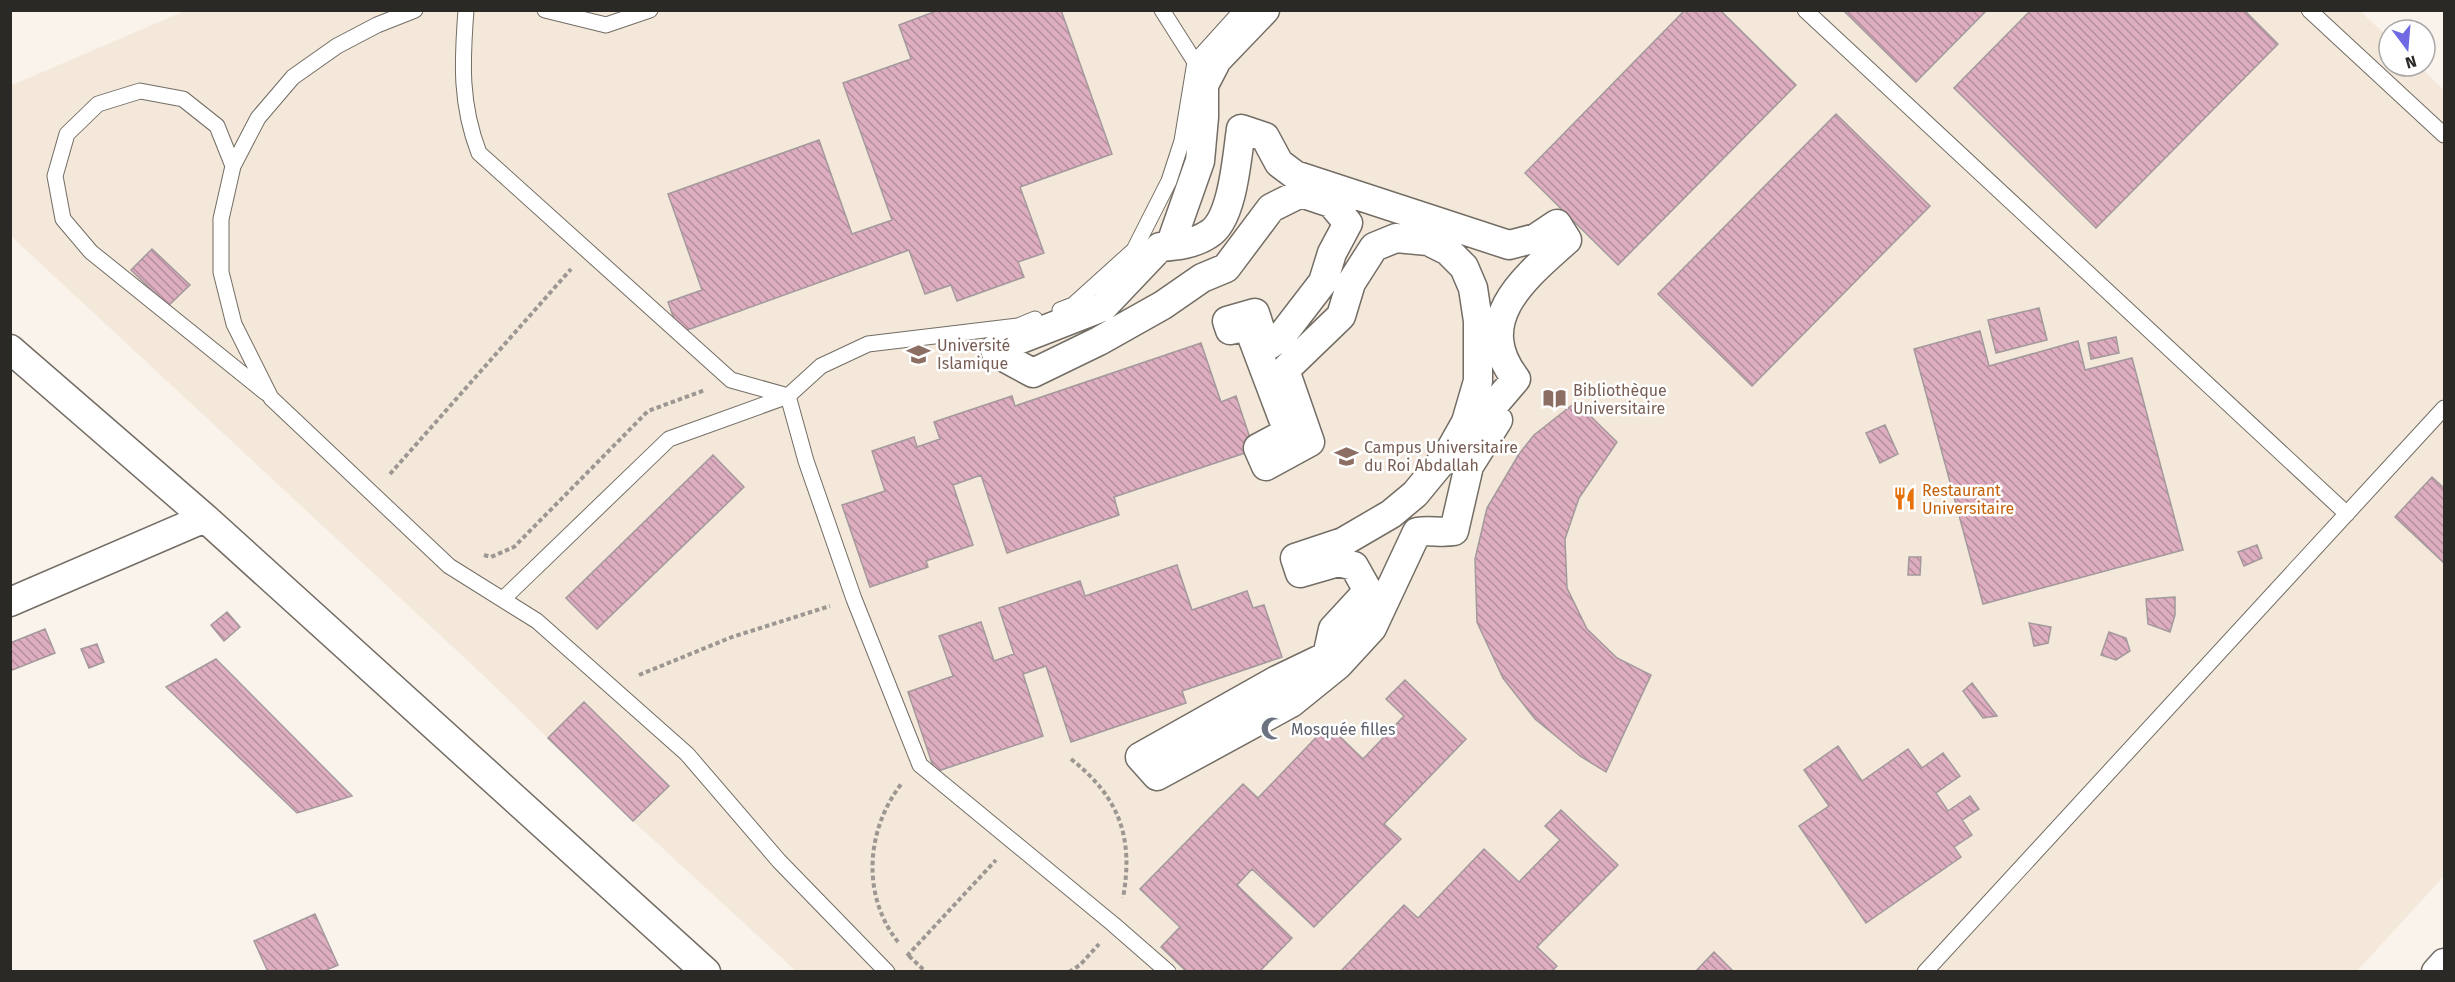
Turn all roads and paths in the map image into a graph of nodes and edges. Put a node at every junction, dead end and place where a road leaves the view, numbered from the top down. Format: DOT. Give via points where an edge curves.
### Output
graph roads {
  1 [pos="415,10"];
  2 [pos="466,10"];
  3 [pos="544,10"];
  4 [pos="650,10"];
  5 [pos="1162,10"];
  6 [pos="1242,10"];
  7 [pos="1265,10"];
  8 [pos="1805,10"];
  9 [pos="2309,10"];
  10 [pos="1195,62"];
  11 [pos="2445,135"];
  12 [pos="233,166"];
  13 [pos="1170,246"];
  14 [pos="581,275"];
  15 [pos="10,349"];
  16 [pos="699,381"];
  17 [pos="788,396"];
  18 [pos="271,398"];
  19 [pos="2445,408"];
  20 [pos="373,494"];
  21 [pos="2347,514"];
  22 [pos="205,518"];
  23 [pos="482,555"];
  24 [pos="503,599"];
  25 [pos="854,599"];
  26 [pos="10,602"];
  27 [pos="639,675"];
  28 [pos="1071,759"];
  29 [pos="920,765"];
  30 [pos="1013,842"];
  31 [pos="1113,924"];
  32 [pos="908,955"];
  33 [pos="2445,963"];
  34 [pos="887,971"];
  35 [pos="706,972"];
  36 [pos="929,972"];
  37 [pos="1069,972"];
  38 [pos="1168,972"];
  39 [pos="1925,972"];
  40 [pos="2436,972"];
  1 -- 12 [label="lane" via="337,46 294,77 258,118"];
  2 -- 17 [label="lane" via="462,67 470,128 479,153 731,380"];
  3 -- 4 [label="lane" via="606,25"];
  5 -- 10 [label="lane"];
  6 -- 10 [label="lane"];
  7 -- 13 [label="street" via="1217,60 1204,85 1200,161"];
  8 -- 21 [label="lane"];
  9 -- 11 [label="lane"];
  10 -- 17 [label="lane" via="1182,141 1169,181 1134,250 1073,305 1018,326 868,344 821,366"];
  12 -- 18 [label="lane" via="221,219 221,272 234,324"];
  12 -- 18 [label="lane" via="217,126 183,99 140,91 98,104 75,126 67,134 55,176 63,219 91,252"];
  13 -- 13 [label="street" via="1160,248 1103,307 995,349 996,353 1032,373 1099,341 1202,278 1226,268 1271,208 1301,194 1331,203 1348,224 1332,253 1323,282 1280,338 1266,347 1255,313 1227,321 1230,330 1248,326 1288,432 1258,448 1266,466 1310,442 1285,370 1341,316 1351,283 1374,247 1396,238 1428,241 1448,251 1464,267 1473,288 1478,321 1478,381 1466,422 1448,454 1415,494 1391,514 1343,542 1295,558 1300,573 1338,562 1354,566 1368,591 1333,629 1327,656 1140,757 1156,776 1291,703 1338,665 1372,628 1417,532 1454,531 1469,466 1498,420 1487,413 1516,380 1499,348 1499,320 1509,300 1567,240 1557,224 1536,238 1509,245 1295,175 1279,163 1265,137 1241,129 1229,205 1211,233"];
  14 -- 20 [label="path" via="572,268"];
  15 -- 22 [label="street"];
  16 -- 23 [label="path" via="708,389 648,411 514,547 491,557"];
  17 -- 24 [label="lane" via="669,439"];
  17 -- 25 [label="lane"];
  18 -- 20 [label="lane"];
  19 -- 21 [label="lane"];
  20 -- 24 [label="lane" via="449,566"];
  21 -- 39 [label="lane"];
  22 -- 26 [label="street"];
  22 -- 35 [label="street"];
  24 -- 34 [label="lane" via="537,621 687,754 779,861"];
  25 -- 27 [label="path" via="732,637"];
  25 -- 29 [label="lane"];
  28 -- 31 [label="path" via="1108,796 1127,846 1128,872"];
  29 -- 30 [label="lane"];
  29 -- 32 [label="path" via="886,807 876,831 872,858 880,910 891,934"];
  30 -- 31 [label="lane"];
  30 -- 32 [label="path"];
  31 -- 37 [label="path" via="1098,946"];
  31 -- 38 [label="lane"];
  32 -- 34 [label="path"];
  32 -- 36 [label="path"];
  33 -- 40 [label="street"];
}
